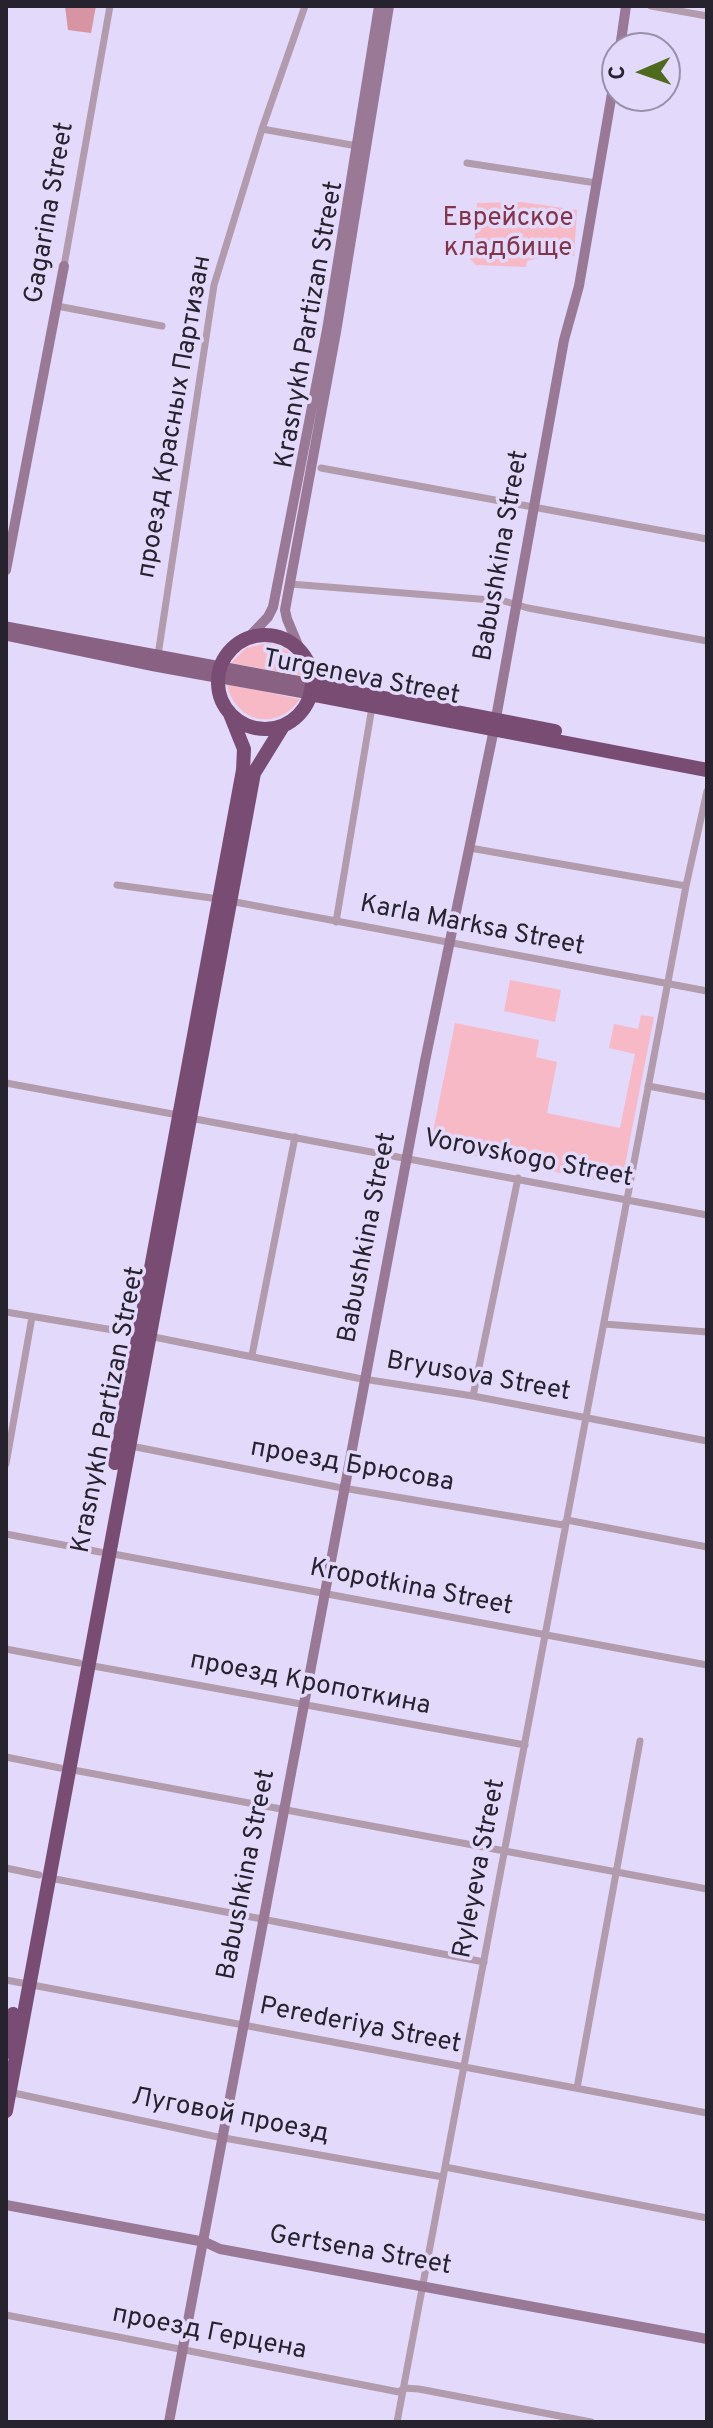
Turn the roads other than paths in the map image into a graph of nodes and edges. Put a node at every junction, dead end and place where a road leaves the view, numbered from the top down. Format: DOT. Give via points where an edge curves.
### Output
graph roads {
  1 [pos="110,6"];
  2 [pos="305,6"];
  3 [pos="379,6"];
  4 [pos="389,6"];
  5 [pos="626,6"];
  6 [pos="651,6"];
  7 [pos="707,16"];
  8 [pos="622,32"];
  9 [pos="609,112"];
  10 [pos="262,129"];
  11 [pos="357,146"];
  12 [pos="467,163"];
  13 [pos="596,183"];
  14 [pos="64,266"];
  15 [pos="57,306"];
  16 [pos="162,326"];
  17 [pos="321,468"];
  18 [pos="536,506"];
  19 [pos="707,539"];
  20 [pos="6,570"];
  21 [pos="290,584"];
  22 [pos="517,605"];
  23 [pos="6,627"];
  24 [pos="6,635"];
  25 [pos="249,637"];
  26 [pos="707,641"];
  27 [pos="300,650"];
  28 [pos="158,655"];
  29 [pos="219,672"];
  30 [pos="311,689"];
  31 [pos="373,704"];
  32 [pos="230,714"];
  33 [pos="495,724"];
  34 [pos="283,726"];
  35 [pos="707,761"];
  36 [pos="707,770"];
  37 [pos="707,791"];
  38 [pos="470,848"];
  39 [pos="117,885"];
  40 [pos="686,886"];
  41 [pos="224,900"];
  42 [pos="336,922"];
  43 [pos="451,943"];
  44 [pos="668,984"];
  45 [pos="707,991"];
  46 [pos="6,1083"];
  47 [pos="648,1086"];
  48 [pos="707,1097"];
  49 [pos="184,1116"];
  50 [pos="295,1137"];
  51 [pos="407,1158"];
  52 [pos="518,1178"];
  53 [pos="627,1199"];
  54 [pos="707,1215"];
  55 [pos="6,1312"];
  56 [pos="32,1317"];
  57 [pos="604,1324"];
  58 [pos="707,1332"];
  59 [pos="143,1335"];
  60 [pos="252,1355"];
  61 [pos="365,1379"];
  62 [pos="473,1396"];
  63 [pos="586,1418"];
  64 [pos="9,1426"];
  65 [pos="707,1441"];
  66 [pos="128,1445"];
  67 [pos="6,1464"];
  68 [pos="344,1488"];
  69 [pos="567,1520"];
  70 [pos="6,1534"];
  71 [pos="707,1547"];
  72 [pos="104,1552"];
  73 [pos="324,1594"];
  74 [pos="545,1635"];
  75 [pos="6,1649"];
  76 [pos="84,1664"];
  77 [pos="707,1665"];
  78 [pos="303,1705"];
  79 [pos="640,1741"];
  80 [pos="525,1745"];
  81 [pos="6,1757"];
  82 [pos="64,1768"];
  83 [pos="283,1808"];
  84 [pos="505,1850"];
  85 [pos="6,1868"];
  86 [pos="618,1872"];
  87 [pos="44,1876"];
  88 [pos="707,1889"];
  89 [pos="263,1918"];
  90 [pos="484,1962"];
  91 [pos="18,1982"];
  92 [pos="242,2026"];
  93 [pos="6,2052"];
  94 [pos="464,2067"];
  95 [pos="577,2088"];
  96 [pos="9,2092"];
  97 [pos="6,2111"];
  98 [pos="707,2113"];
  99 [pos="224,2138"];
  100 [pos="445,2167"];
  101 [pos="443,2177"];
  102 [pos="6,2205"];
  103 [pos="707,2218"];
  104 [pos="205,2242"];
  105 [pos="423,2285"];
  106 [pos="6,2315"];
  107 [pos="707,2339"];
  108 [pos="182,2349"];
  109 [pos="404,2388"];
  110 [pos="169,2422"];
  111 [pos="397,2422"];
  112 [pos="591,2422"];
  1 -- 14 [label="street, Gagarina Street"];
  2 -- 10 [label="street, проезд Красных Партизан"];
  3 -- 11 [label="street, Krasnykh Partizan Street"];
  4 -- 21 [label="street, Krasnykh Partizan Street"];
  5 -- 8 [label="street"];
  6 -- 7 [label="street"];
  9 -- 13 [label="street, Babushkina Street"];
  10 -- 11 [label="street"];
  10 -- 28 [label="street, проезд Красных Партизан" via="212,294"];
  11 -- 25 [label="street, Krasnykh Partizan Street" via="273,607"];
  12 -- 13 [label="street"];
  13 -- 18 [label="street, Babushkina Street"];
  14 -- 15 [label="street, Gagarina Street"];
  15 -- 16 [label="street"];
  15 -- 20 [label="street, Gagarina Street"];
  17 -- 18 [label="street"];
  18 -- 19 [label="street"];
  18 -- 22 [label="street, Babushkina Street"];
  21 -- 22 [label="street"];
  21 -- 27 [label="street, Krasnykh Partizan Street" via="285,610"];
  22 -- 26 [label="street"];
  22 -- 33 [label="street, Babushkina Street"];
  23 -- 28 [label="main road, Turgeneva Street"];
  24 -- 29 [label="main road, Turgeneva Street" via="155,666"];
  25 -- 27 [label="highway" via="272,635"];
  25 -- 29 [label="highway" via="231,649"];
  27 -- 30 [label="highway"];
  28 -- 29 [label="main road, Turgeneva Street"];
  29 -- 30 [label="main road, Turgeneva Street"];
  29 -- 32 [label="highway, Krasnykh Partizan Street" via="218,690"];
  30 -- 31 [label="highway, Turgeneva Street"];
  30 -- 33 [label="highway, Turgeneva Street"];
  30 -- 34 [label="highway, Krasnykh Partizan Street" via="300,713"];
  31 -- 33 [label="highway, Turgeneva Street"];
  31 -- 42 [label="street"];
  32 -- 34 [label="highway" via="249,726"];
  32 -- 41 [label="highway, Krasnykh Partizan Street" via="244,749"];
  33 -- 35 [label="highway, Turgeneva Street"];
  33 -- 36 [label="highway, Turgeneva Street"];
  33 -- 38 [label="street, Babushkina Street"];
  34 -- 41 [label="highway, Krasnykh Partizan Street" via="254,773"];
  37 -- 40 [label="street, Ryleyeva Street"];
  38 -- 40 [label="street"];
  38 -- 43 [label="street, Babushkina Street"];
  39 -- 41 [label="street, Karla Marksa Street"];
  40 -- 44 [label="street, Ryleyeva Street"];
  41 -- 42 [label="street, Karla Marksa Street"];
  41 -- 49 [label="highway, Krasnykh Partizan Street"];
  42 -- 43 [label="street, Karla Marksa Street"];
  43 -- 44 [label="street, Karla Marksa Street"];
  43 -- 51 [label="street, Babushkina Street"];
  44 -- 45 [label="street, Karla Marksa Street"];
  44 -- 47 [label="street, Ryleyeva Street"];
  46 -- 49 [label="street, Vorovskogo Street"];
  47 -- 48 [label="street"];
  47 -- 53 [label="street, Ryleyeva Street"];
  49 -- 50 [label="street, Vorovskogo Street"];
  49 -- 59 [label="highway, Krasnykh Partizan Street"];
  50 -- 51 [label="street, Vorovskogo Street"];
  50 -- 60 [label="street"];
  51 -- 52 [label="street, Vorovskogo Street"];
  51 -- 61 [label="street, Babushkina Street"];
  52 -- 53 [label="street, Vorovskogo Street"];
  52 -- 62 [label="street"];
  53 -- 54 [label="street, Vorovskogo Street"];
  53 -- 57 [label="street, Ryleyeva Street"];
  55 -- 56 [label="street, Bryusova Street"];
  56 -- 59 [label="street, Bryusova Street"];
  56 -- 64 [label="street"];
  57 -- 58 [label="street"];
  57 -- 63 [label="street, Ryleyeva Street"];
  59 -- 60 [label="street, Bryusova Street"];
  59 -- 66 [label="highway, Krasnykh Partizan Street"];
  59 -- 72 [label="highway, Krasnykh Partizan Street"];
  60 -- 61 [label="street, Bryusova Street"];
  61 -- 62 [label="street, Bryusova Street"];
  61 -- 68 [label="street, Babushkina Street"];
  62 -- 63 [label="street, Bryusova Street"];
  63 -- 65 [label="street, Bryusova Street"];
  63 -- 69 [label="street, Ryleyeva Street"];
  64 -- 67 [label="street"];
  66 -- 68 [label="street, проезд Брюсова"];
  66 -- 72 [label="highway, Krasnykh Partizan Street"];
  68 -- 69 [label="street, проезд Брюсова" via="563,1525"];
  68 -- 73 [label="street, Babushkina Street"];
  69 -- 71 [label="street, проезд Брюсова"];
  69 -- 74 [label="street, Ryleyeva Street"];
  70 -- 72 [label="street, Kropotkina Street"];
  72 -- 73 [label="street, Kropotkina Street"];
  72 -- 76 [label="highway, Krasnykh Partizan Street"];
  73 -- 74 [label="street, Kropotkina Street"];
  73 -- 78 [label="street, Babushkina Street"];
  74 -- 77 [label="street, Kropotkina Street"];
  74 -- 80 [label="street, Ryleyeva Street"];
  75 -- 76 [label="street, проезд Кропоткина"];
  76 -- 78 [label="street, проезд Кропоткина"];
  76 -- 82 [label="highway, Krasnykh Partizan Street"];
  78 -- 80 [label="street, проезд Кропоткина"];
  78 -- 83 [label="street, Babushkina Street"];
  79 -- 86 [label="street"];
  80 -- 84 [label="street, Ryleyeva Street"];
  81 -- 82 [label="street"];
  82 -- 83 [label="street"];
  82 -- 87 [label="highway, Krasnykh Partizan Street"];
  83 -- 84 [label="street"];
  83 -- 89 [label="street, Babushkina Street"];
  84 -- 86 [label="street"];
  84 -- 90 [label="street, Ryleyeva Street"];
  85 -- 87 [label="street"];
  86 -- 88 [label="street"];
  86 -- 95 [label="street"];
  87 -- 89 [label="street"];
  87 -- 91 [label="highway, Krasnykh Partizan Street"];
  89 -- 90 [label="street"];
  89 -- 92 [label="street, Babushkina Street"];
  90 -- 94 [label="street, Ryleyeva Street"];
  91 -- 92 [label="street, Perederiya Street"];
  91 -- 93 [label="highway, Krasnykh Partizan Street"];
  91 -- 96 [label="highway, Krasnykh Partizan Street"];
  92 -- 94 [label="street, Perederiya Street"];
  92 -- 99 [label="street, Babushkina Street"];
  94 -- 95 [label="street, Perederiya Street"];
  94 -- 100 [label="street, Ryleyeva Street"];
  95 -- 98 [label="street, Perederiya Street"];
  96 -- 97 [label="highway, Krasnykh Partizan Street"];
  96 -- 99 [label="street, Луговой проезд"];
  99 -- 101 [label="street, Луговой проезд"];
  99 -- 104 [label="street, Babushkina Street"];
  100 -- 101 [label="street, Ryleyeva Street"];
  100 -- 103 [label="street"];
  101 -- 105 [label="street, Ryleyeva Street"];
  102 -- 104 [label="street, Gertsena Street"];
  104 -- 105 [label="street, Gertsena Street"];
  104 -- 108 [label="street, Babushkina Street"];
  105 -- 107 [label="street, Gertsena Street"];
  105 -- 109 [label="street, Ryleyeva Street"];
  106 -- 108 [label="street, проезд Герцена"];
  108 -- 109 [label="street, проезд Герцена" via="399,2392"];
  108 -- 110 [label="street, Babushkina Street"];
  109 -- 111 [label="street, Ryleyeva Street"];
  109 -- 112 [label="street, проезд Герцена"];
}
